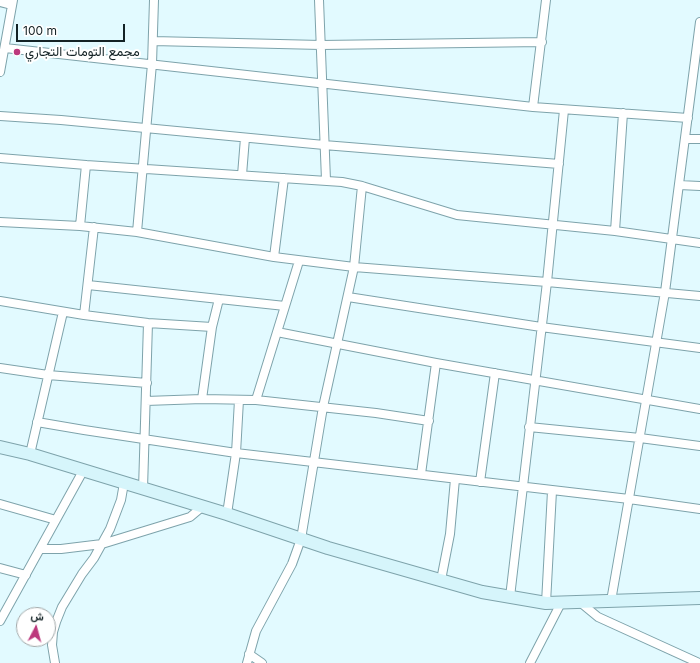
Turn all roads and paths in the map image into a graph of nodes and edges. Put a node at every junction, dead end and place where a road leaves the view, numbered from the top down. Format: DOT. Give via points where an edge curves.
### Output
graph roads {
  1 [pos="154,0"];
  2 [pos="320,0"];
  3 [pos="546,0"];
  4 [pos="0,2"];
  5 [pos="13,3"];
  6 [pos="700,22"];
  7 [pos="153,41"];
  8 [pos="542,42"];
  9 [pos="4,44"];
  10 [pos="321,45"];
  11 [pos="152,64"];
  12 [pos="0,71"];
  13 [pos="697,73"];
  14 [pos="323,83"];
  15 [pos="533,107"];
  16 [pos="564,110"];
  17 [pos="623,113"];
  18 [pos="0,116"];
  19 [pos="688,118"];
  20 [pos="147,128"];
  21 [pos="245,138"];
  22 [pos="685,139"];
  23 [pos="700,139"];
  24 [pos="324,145"];
  25 [pos="0,158"];
  26 [pos="559,164"];
  27 [pos="86,165"];
  28 [pos="143,169"];
  29 [pos="242,175"];
  30 [pos="284,178"];
  31 [pos="326,180"];
  32 [pos="679,185"];
  33 [pos="362,186"];
  34 [pos="700,186"];
  35 [pos="0,222"];
  36 [pos="80,226"];
  37 [pos="553,226"];
  38 [pos="94,227"];
  39 [pos="615,231"];
  40 [pos="137,232"];
  41 [pos="672,240"];
  42 [pos="700,243"];
  43 [pos="274,257"];
  44 [pos="299,261"];
  45 [pos="354,267"];
  46 [pos="547,282"];
  47 [pos="88,285"];
  48 [pos="665,292"];
  49 [pos="348,296"];
  50 [pos="700,296"];
  51 [pos="218,299"];
  52 [pos="0,301"];
  53 [pos="285,306"];
  54 [pos="62,312"];
  55 [pos="84,315"];
  56 [pos="148,323"];
  57 [pos="212,327"];
  58 [pos="541,327"];
  59 [pos="277,332"];
  60 [pos="655,342"];
  61 [pos="338,344"];
  62 [pos="700,348"];
  63 [pos="436,364"];
  64 [pos="0,368"];
  65 [pos="495,373"];
  66 [pos="48,375"];
  67 [pos="534,380"];
  68 [pos="147,383"];
  69 [pos="202,399"];
  70 [pos="647,399"];
  71 [pos="239,400"];
  72 [pos="256,400"];
  73 [pos="146,401"];
  74 [pos="323,407"];
  75 [pos="700,409"];
  76 [pos="428,421"];
  77 [pos="37,422"];
  78 [pos="529,427"];
  79 [pos="640,438"];
  80 [pos="145,440"];
  81 [pos="700,446"];
  82 [pos="0,447"];
  83 [pos="236,453"];
  84 [pos="30,454"];
  85 [pos="313,463"];
  86 [pos="83,471"];
  87 [pos="421,474"];
  88 [pos="455,479"];
  89 [pos="480,482"];
  90 [pos="124,483"];
  91 [pos="522,487"];
  92 [pos="143,489"];
  93 [pos="552,491"];
  94 [pos="629,499"];
  95 [pos="0,504"];
  96 [pos="202,507"];
  97 [pos="700,509"];
  98 [pos="227,514"];
  99 [pos="56,520"];
  100 [pos="301,539"];
  101 [pos="102,544"];
  102 [pos="40,549"];
  103 [pos="0,568"];
  104 [pos="26,575"];
  105 [pos="441,580"];
  106 [pos="510,597"];
  107 [pos="700,598"];
  108 [pos="611,601"];
  109 [pos="581,602"];
  110 [pos="546,603"];
  111 [pos="561,603"];
  112 [pos="0,620"];
  113 [pos="249,654"];
  114 [pos="55,663"];
  115 [pos="247,663"];
  116 [pos="262,663"];
  117 [pos="530,663"];
  118 [pos="699,663"];
  1 -- 7 [label="street"];
  2 -- 10 [label="street"];
  3 -- 8 [label="street"];
  4 -- 5 [label="street"];
  5 -- 9 [label="street"];
  6 -- 13 [label="street"];
  7 -- 10 [label="street"];
  7 -- 11 [label="street"];
  8 -- 10 [label="street"];
  8 -- 15 [label="street"];
  9 -- 11 [label="street"];
  9 -- 12 [label="street"];
  10 -- 14 [label="street"];
  11 -- 14 [label="street"];
  11 -- 20 [label="street"];
  13 -- 19 [label="street"];
  14 -- 15 [label="street"];
  14 -- 24 [label="street"];
  15 -- 16 [label="street"];
  16 -- 17 [label="street"];
  16 -- 26 [label="street"];
  17 -- 19 [label="street"];
  17 -- 39 [label="street"];
  18 -- 20 [label="street"];
  19 -- 22 [label="street"];
  20 -- 21 [label="street"];
  20 -- 28 [label="street"];
  21 -- 24 [label="street"];
  21 -- 29 [label="street"];
  22 -- 23 [label="street"];
  22 -- 32 [label="street"];
  24 -- 26 [label="street"];
  24 -- 31 [label="street"];
  25 -- 27 [label="street"];
  26 -- 37 [label="street"];
  27 -- 28 [label="street"];
  27 -- 36 [label="street"];
  28 -- 29 [label="street"];
  28 -- 40 [label="street"];
  29 -- 30 [label="street"];
  30 -- 31 [label="street"];
  30 -- 43 [label="street"];
  31 -- 33 [label="street"];
  32 -- 34 [label="street"];
  32 -- 41 [label="street"];
  33 -- 37 [label="street" via="450,213"];
  33 -- 45 [label="street"];
  35 -- 36 [label="street"];
  36 -- 38 [label="street"];
  37 -- 39 [label="street"];
  37 -- 46 [label="street"];
  38 -- 40 [label="street"];
  38 -- 47 [label="street"];
  39 -- 41 [label="street"];
  40 -- 43 [label="street"];
  41 -- 42 [label="street"];
  41 -- 48 [label="street"];
  43 -- 44 [label="street"];
  44 -- 45 [label="street"];
  44 -- 53 [label="street"];
  45 -- 46 [label="street"];
  45 -- 49 [label="street"];
  46 -- 48 [label="street"];
  46 -- 58 [label="street"];
  47 -- 51 [label="street"];
  47 -- 55 [label="street"];
  48 -- 50 [label="street"];
  48 -- 60 [label="street"];
  49 -- 58 [label="street"];
  49 -- 61 [label="street"];
  51 -- 53 [label="street"];
  51 -- 57 [label="street"];
  52 -- 54 [label="street"];
  53 -- 59 [label="street"];
  54 -- 55 [label="street"];
  54 -- 66 [label="street"];
  55 -- 56 [label="street"];
  56 -- 57 [label="street"];
  56 -- 68 [label="street"];
  57 -- 69 [label="street"];
  58 -- 60 [label="street"];
  58 -- 67 [label="street"];
  59 -- 61 [label="street"];
  59 -- 72 [label="street"];
  60 -- 62 [label="street"];
  60 -- 70 [label="street"];
  61 -- 63 [label="street"];
  61 -- 74 [label="street"];
  63 -- 65 [label="street"];
  63 -- 76 [label="street"];
  64 -- 66 [label="street"];
  65 -- 67 [label="street"];
  65 -- 89 [label="street"];
  66 -- 68 [label="street"];
  66 -- 77 [label="street"];
  67 -- 70 [label="street"];
  67 -- 78 [label="street"];
  68 -- 73 [label="street"];
  69 -- 71 [label="street"];
  69 -- 73 [label="street"];
  70 -- 75 [label="street"];
  70 -- 79 [label="street"];
  71 -- 72 [label="street"];
  71 -- 83 [label="street"];
  72 -- 74 [label="street"];
  73 -- 80 [label="street"];
  74 -- 76 [label="street"];
  74 -- 85 [label="street"];
  76 -- 87 [label="street"];
  77 -- 80 [label="street"];
  77 -- 84 [label="street"];
  78 -- 79 [label="street"];
  78 -- 91 [label="street"];
  79 -- 81 [label="street"];
  79 -- 94 [label="street"];
  80 -- 83 [label="street"];
  80 -- 92 [label="street"];
  82 -- 84 [label="street"];
  83 -- 85 [label="street"];
  83 -- 98 [label="street"];
  84 -- 86 [label="street"];
  85 -- 87 [label="street"];
  85 -- 100 [label="street"];
  86 -- 90 [label="street"];
  86 -- 99 [label="street"];
  87 -- 88 [label="street"];
  88 -- 89 [label="street"];
  88 -- 105 [label="street" via="450,534"];
  89 -- 91 [label="street"];
  90 -- 92 [label="street"];
  90 -- 101 [label="street" via="116,514"];
  91 -- 93 [label="street"];
  91 -- 106 [label="street"];
  92 -- 96 [label="street"];
  93 -- 94 [label="street"];
  93 -- 110 [label="street"];
  94 -- 97 [label="street"];
  94 -- 108 [label="street"];
  95 -- 99 [label="street"];
  96 -- 98 [label="street"];
  96 -- 101 [label="street" via="190,517"];
  98 -- 100 [label="street"];
  99 -- 102 [label="street"];
  100 -- 105 [label="street"];
  100 -- 113 [label="street" via="292,564 256,631"];
  101 -- 102 [label="street"];
  101 -- 114 [label="street" via="62,607 56,622 52,645"];
  102 -- 104 [label="street"];
  103 -- 104 [label="street"];
  104 -- 112 [label="street"];
  105 -- 106 [label="street"];
  106 -- 110 [label="street"];
  107 -- 108 [label="street"];
  108 -- 109 [label="street"];
  109 -- 111 [label="street"];
  109 -- 118 [label="street" via="598,617"];
  110 -- 111 [label="street"];
  111 -- 117 [label="street"];
  113 -- 115 [label="street"];
  113 -- 116 [label="street"];
}
